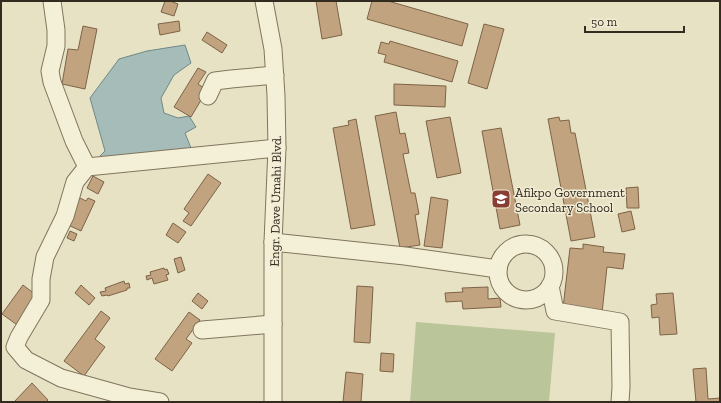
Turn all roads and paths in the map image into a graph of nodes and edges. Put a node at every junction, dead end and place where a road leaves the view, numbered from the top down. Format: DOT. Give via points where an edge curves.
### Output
graph roads {
  1 [pos="52,1"];
  2 [pos="264,1"];
  3 [pos="275,75"];
  4 [pos="208,96"];
  5 [pos="277,148"];
  6 [pos="87,167"];
  7 [pos="273,242"];
  8 [pos="498,269"];
  9 [pos="550,286"];
  10 [pos="273,324"];
  11 [pos="202,330"];
  12 [pos="160,402"];
  13 [pos="273,402"];
  14 [pos="620,402"];
  1 -- 6 [label="street" via="56,30 56,46 50,71 52,82 74,141"];
  2 -- 3 [label="street, Engr. Dave Umahi Blvd."];
  3 -- 4 [label="street" via="215,81"];
  3 -- 5 [label="street, Engr. Dave Umahi Blvd."];
  5 -- 6 [label="street"];
  5 -- 7 [label="street, Engr. Dave Umahi Blvd."];
  6 -- 12 [label="street" via="75,182 65,216 45,257 41,300 15,347 26,360 61,378 129,397"];
  7 -- 8 [label="street"];
  7 -- 10 [label="street, Engr. Dave Umahi Blvd."];
  8 -- 9 [label="street" via="499,280 504,290 513,297 523,300 534,299 544,294"];
  8 -- 9 [label="street" via="508,250 518,245 529,244 539,247 548,254 552,264 554,275"];
  9 -- 14 [label="street" via="555,311 620,322"];
  10 -- 11 [label="street"];
  10 -- 13 [label="street, Engr. Dave Umahi Blvd."];
}
